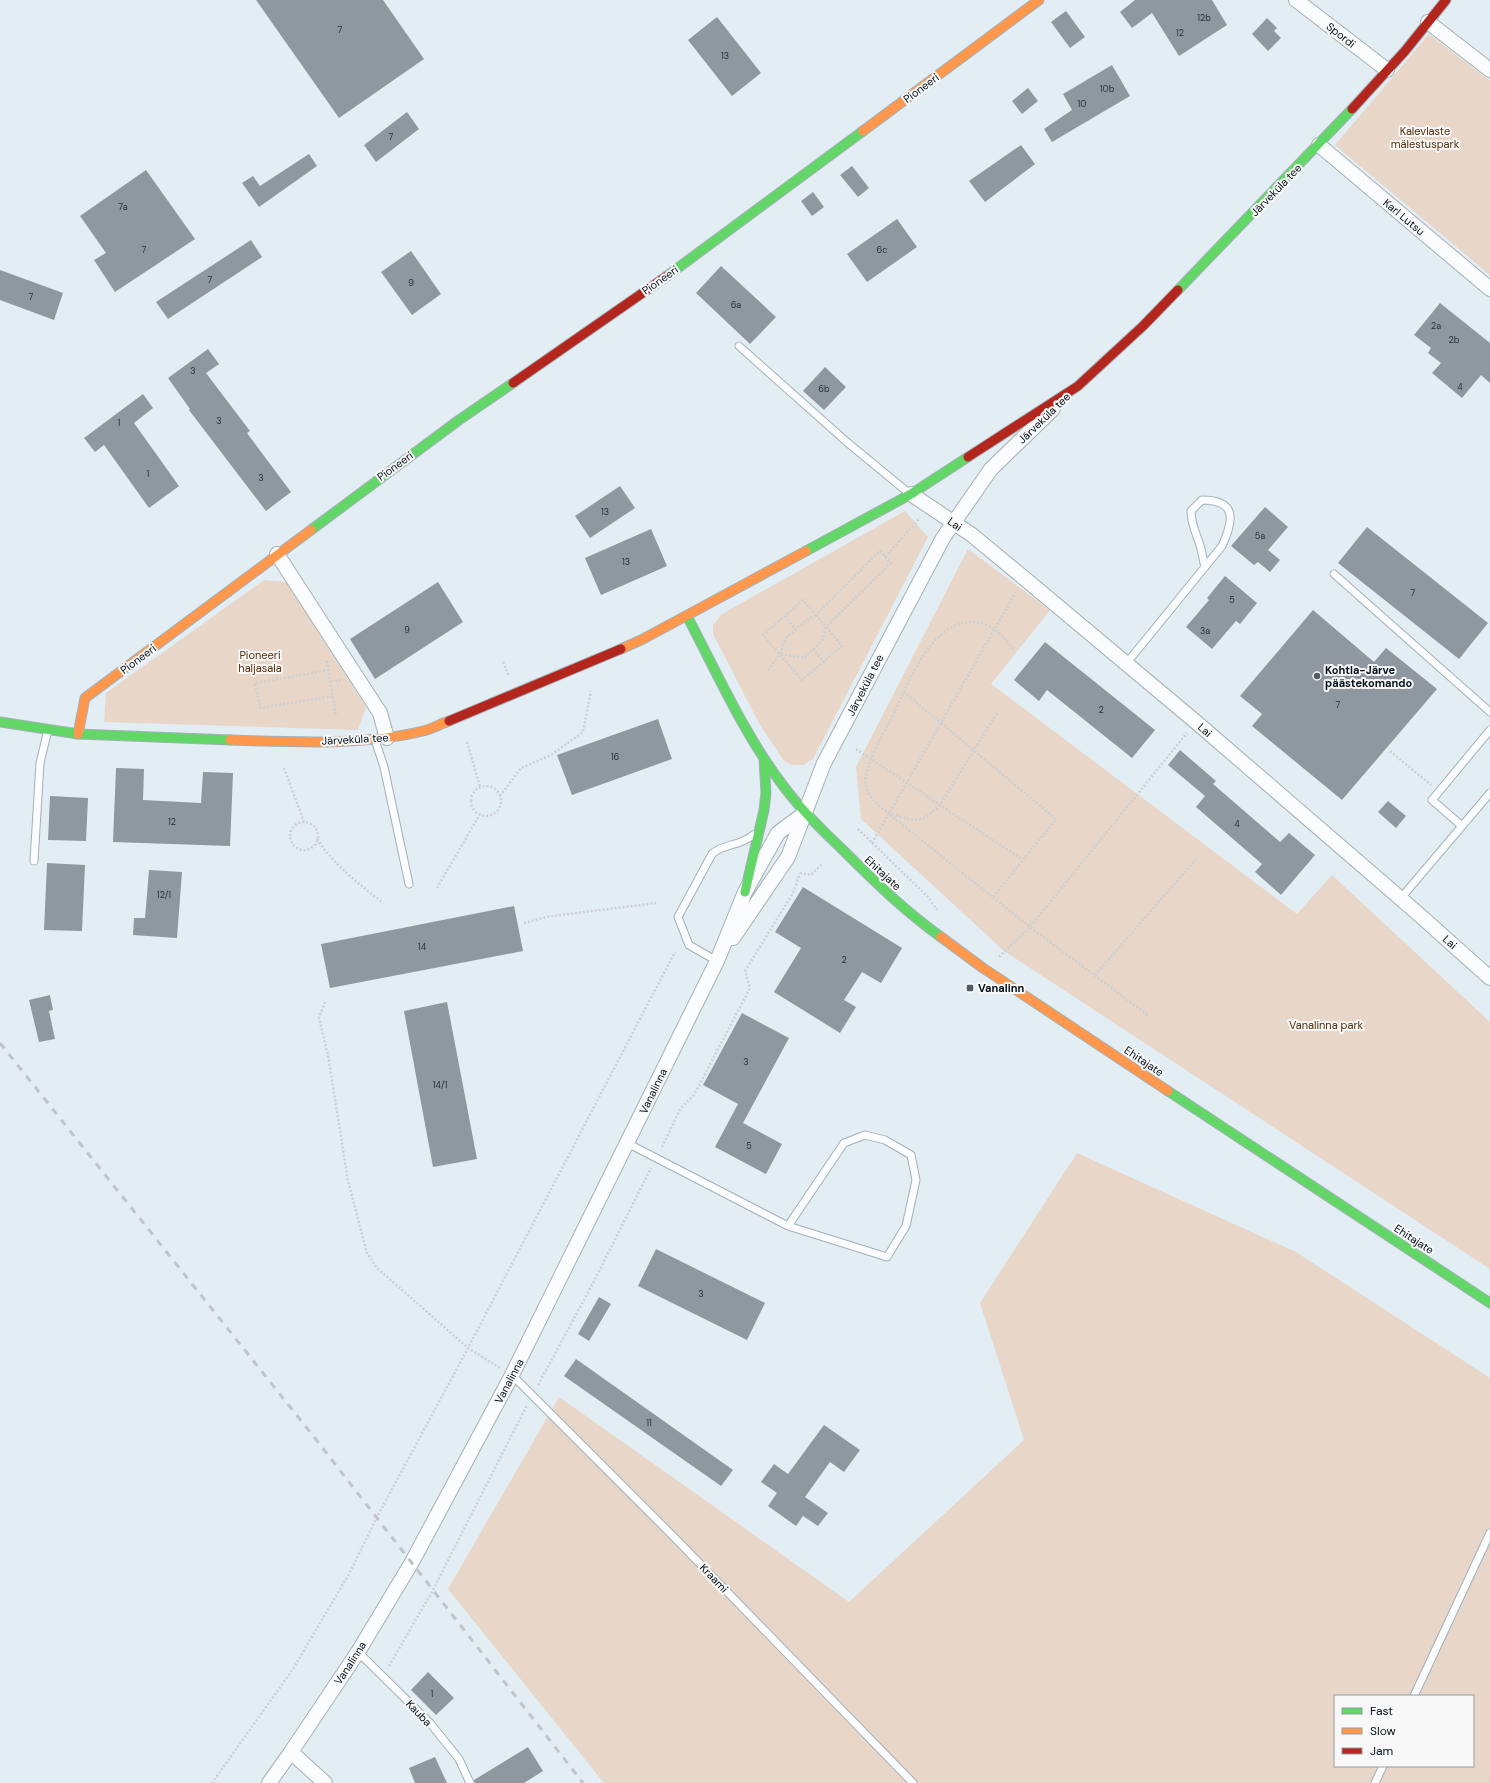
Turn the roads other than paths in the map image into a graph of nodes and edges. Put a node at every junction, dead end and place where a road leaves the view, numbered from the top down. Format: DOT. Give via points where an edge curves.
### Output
graph roads {
  1 [pos="1039,0"];
  2 [pos="1296,0"];
  3 [pos="1446,0"];
  4 [pos="1428,22"];
  5 [pos="1387,70"];
  6 [pos="1490,70"];
  7 [pos="1319,145"];
  8 [pos="1490,290"];
  9 [pos="740,346"];
  10 [pos="1078,386"];
  11 [pos="911,494"];
  12 [pos="952,523"];
  13 [pos="277,554"];
  14 [pos="1205,567"];
  15 [pos="1334,574"];
  16 [pos="687,616"];
  17 [pos="1126,664"];
  18 [pos="1490,712"];
  19 [pos="0,722"];
  20 [pos="48,730"];
  21 [pos="1490,730"];
  22 [pos="78,734"];
  23 [pos="381,739"];
  24 [pos="764,756"];
  25 [pos="1490,793"];
  26 [pos="805,813"];
  27 [pos="1462,826"];
  28 [pos="759,829"];
  29 [pos="34,861"];
  30 [pos="409,884"];
  31 [pos="745,892"];
  32 [pos="1401,898"];
  33 [pos="717,961"];
  34 [pos="1490,978"];
  35 [pos="627,1143"];
  36 [pos="788,1226"];
  37 [pos="1490,1303"];
  38 [pos="512,1376"];
  39 [pos="1490,1533"];
  40 [pos="358,1652"];
  41 [pos="1414,1695"];
  42 [pos="291,1752"];
  43 [pos="1382,1767"];
  44 [pos="269,1783"];
  45 [pos="326,1783"];
  46 [pos="470,1783"];
  47 [pos="913,1783"];
  48 [pos="1375,1783"];
  1 -- 13 [label="street, Pioneeri" via="681,266 459,420"];
  2 -- 5 [label="street, Spordi"];
  3 -- 4 [label="street, Järveküla tee"];
  4 -- 5 [label="street, Järveküla tee"];
  4 -- 6 [label="street"];
  5 -- 7 [label="street, Järveküla tee"];
  7 -- 8 [label="street, Karl Lutsu"];
  7 -- 10 [label="street, Järveküla tee" via="1143,326"];
  9 -- 11 [label="lane" via="848,443"];
  10 -- 11 [label="street, Järveküla tee"];
  10 -- 12 [label="street, Järveküla tee" via="991,469"];
  11 -- 12 [label="street, Lai"];
  11 -- 16 [label="street, Järveküla tee"];
  12 -- 17 [label="street, Lai" via="972,535"];
  12 -- 26 [label="street, Järveküla tee" via="824,763"];
  13 -- 22 [label="street, Pioneeri" via="85,698"];
  13 -- 23 [label="street" via="380,713"];
  14 -- 14 [label="lane" via="1222,546 1231,520 1230,512 1217,501 1202,500 1191,511 1194,534 1200,545"];
  14 -- 17 [label="lane"];
  15 -- 18 [label="lane"];
  16 -- 23 [label="street, Järveküla tee" via="643,639 424,731"];
  16 -- 24 [label="street" via="744,725"];
  17 -- 32 [label="street, Lai"];
  19 -- 20 [label="street, Järveküla tee"];
  20 -- 22 [label="street, Järveküla tee"];
  20 -- 29 [label="lane" via="40,763"];
  21 -- 27 [label="lane" via="1432,800"];
  22 -- 23 [label="street, Järveküla tee" via="266,741 336,742"];
  23 -- 30 [label="lane" via="384,767"];
  24 -- 26 [label="street" via="778,779"];
  24 -- 28 [label="street" via="766,794"];
  25 -- 27 [label="lane"];
  26 -- 31 [label="street, Vanalinna" via="778,833"];
  26 -- 33 [label="street, Vanalinna" via="788,857"];
  26 -- 37 [label="street, Ehitajate" via="912,916 976,964"];
  27 -- 32 [label="lane"];
  28 -- 31 [label="street"];
  28 -- 33 [label="lane" via="747,840 719,849 712,854 678,917 688,944"];
  31 -- 33 [label="street, Vanalinna"];
  32 -- 34 [label="street, Lai"];
  33 -- 35 [label="street, Vanalinna"];
  35 -- 36 [label="lane"];
  35 -- 38 [label="street, Vanalinna"];
  36 -- 36 [label="lane" via="844,1143 865,1135 885,1140 911,1155 916,1180 906,1226 887,1257"];
  38 -- 40 [label="street, Vanalinna" via="412,1562"];
  38 -- 47 [label="lane, Kraami" via="672,1535"];
  39 -- 41 [label="lane"];
  40 -- 42 [label="street, Vanalinna"];
  40 -- 46 [label="lane, Kauba" via="430,1723 459,1759"];
  42 -- 44 [label="street, Vanalinna"];
  42 -- 45 [label="street"];
  43 -- 48 [label="lane"];
}
